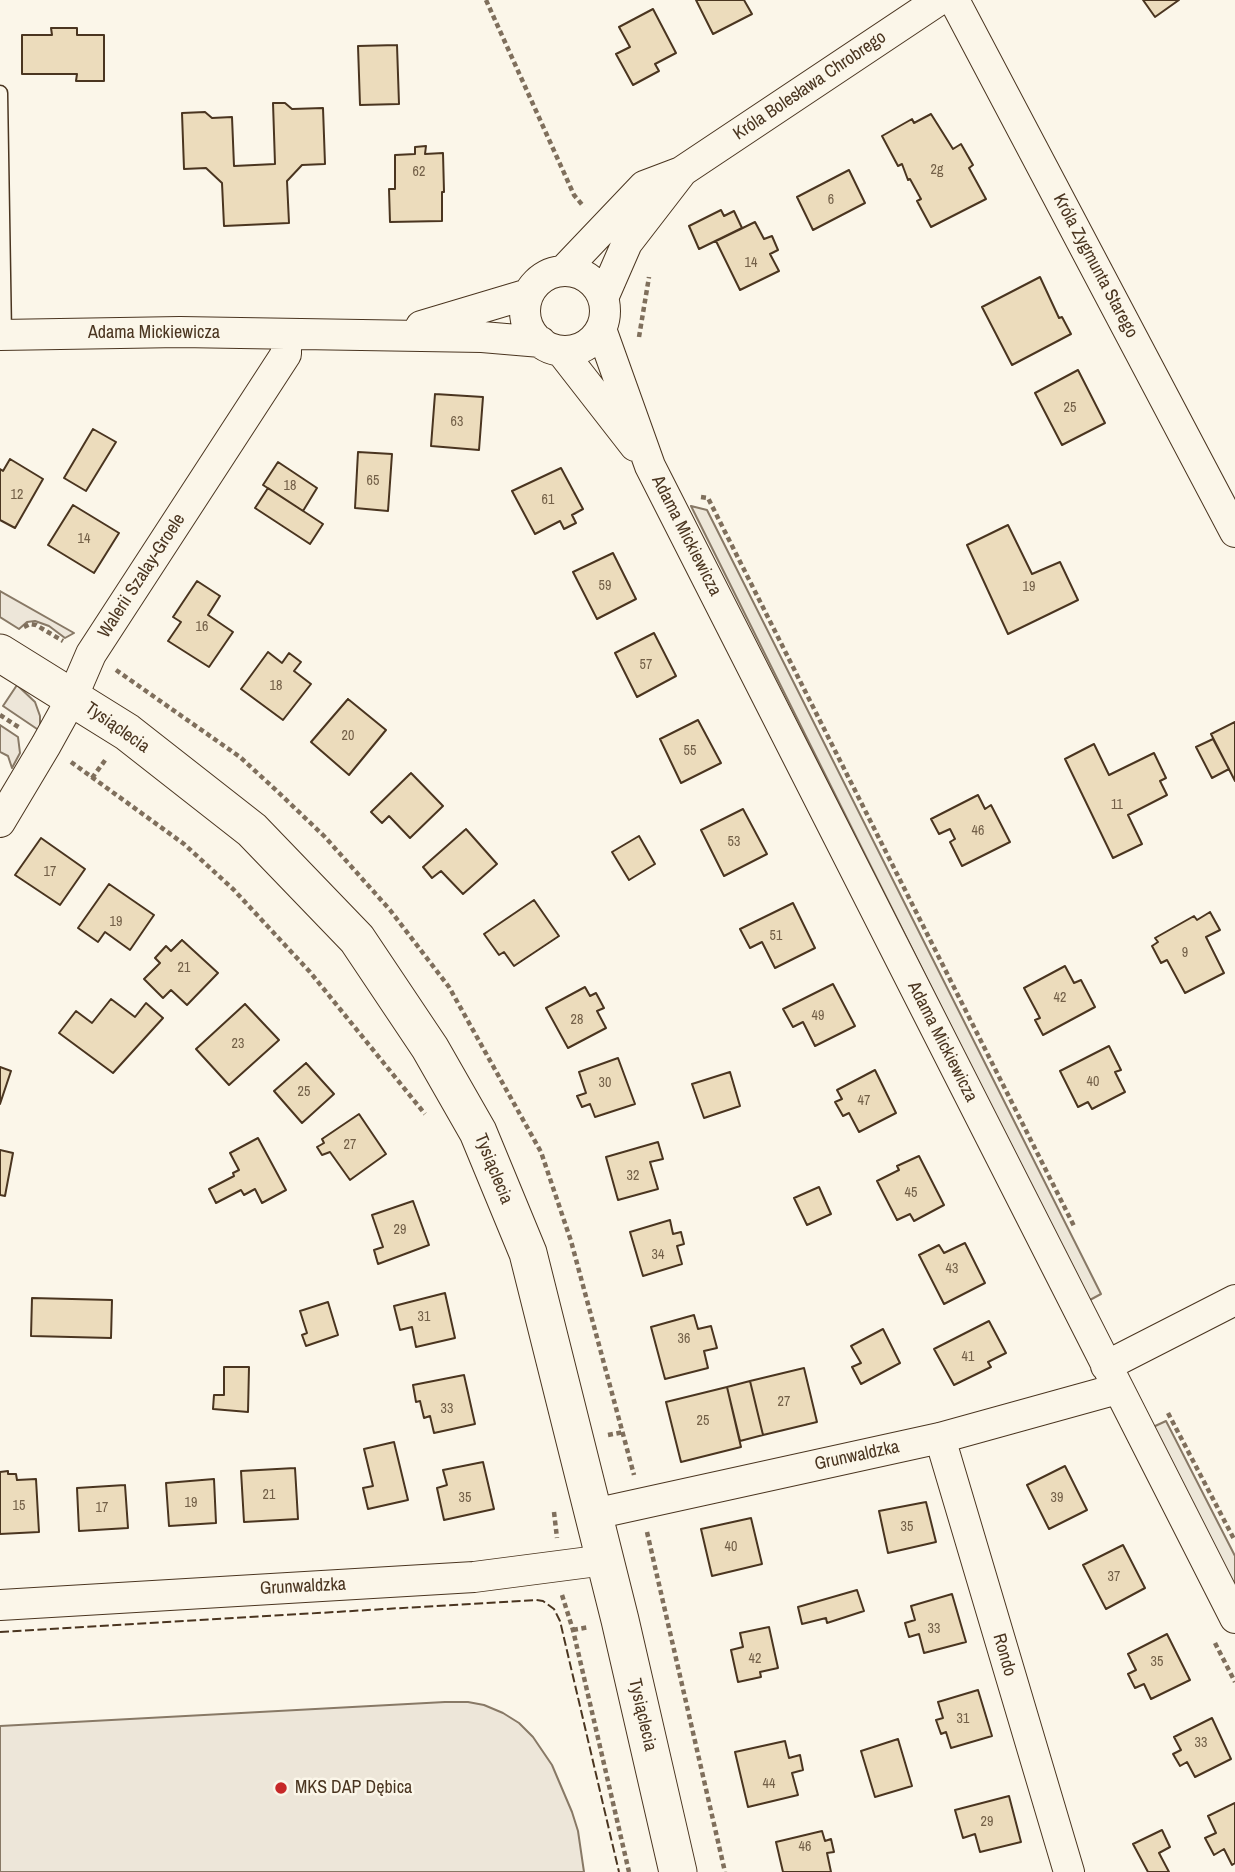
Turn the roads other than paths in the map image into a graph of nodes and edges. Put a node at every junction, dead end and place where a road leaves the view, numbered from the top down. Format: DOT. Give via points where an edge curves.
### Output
graph roads {
  1 [pos="939,1"];
  2 [pos="0,93"];
  3 [pos="681,172"];
  4 [pos="564,270"];
  5 [pos="528,294"];
  6 [pos="603,298"];
  7 [pos="601,329"];
  8 [pos="286,334"];
  9 [pos="2,335"];
  10 [pos="392,335"];
  11 [pos="551,347"];
  12 [pos="650,466"];
  13 [pos="1235,532"];
  14 [pos="10,643"];
  15 [pos="72,698"];
  16 [pos="0,822"];
  17 [pos="1235,1300"];
  18 [pos="1112,1377"];
  19 [pos="940,1438"];
  20 [pos="594,1514"];
  21 [pos="605,1560"];
  22 [pos="0,1605"];
  23 [pos="1223,1627"];
  24 [pos="678,1872"];
  25 [pos="1069,1872"];
  1 -- 3 [label="street, Króla Bolesława Chrobrego"];
  1 -- 13 [label="street, Króla Zygmunta Starego"];
  2 -- 9 [label="lane"];
  3 -- 4 [label="street, Króla Bolesława Chrobrego" via="644,186"];
  3 -- 6 [label="street, Króla Bolesława Chrobrego" via="626,243"];
  4 -- 5 [label="street" via="537,282"];
  4 -- 6 [label="street" via="587,276"];
  5 -- 10 [label="street, Adama Mickiewicza"];
  5 -- 11 [label="street" via="526,318 534,336"];
  6 -- 7 [label="street"];
  7 -- 11 [label="street" via="578,349"];
  7 -- 12 [label="street, Adama Mickiewicza"];
  8 -- 9 [label="street, Adama Mickiewicza"];
  8 -- 10 [label="street, Adama Mickiewicza"];
  8 -- 15 [label="street, Walerii Szalay-Groele" via="286,354 91,654"];
  10 -- 11 [label="street, Adama Mickiewicza" via="482,337"];
  11 -- 12 [label="street, Adama Mickiewicza"];
  12 -- 18 [label="street, Adama Mickiewicza"];
  14 -- 15 [label="street, Tysiąclecia"];
  15 -- 16 [label="street, Walerii Szalay-Groele"];
  15 -- 20 [label="street, Tysiąclecia" via="127,732 252,830 357,939 430,1048 478,1132 527,1253"];
  17 -- 18 [label="street, Grunwaldzka"];
  18 -- 19 [label="street, Grunwaldzka"];
  18 -- 23 [label="street, Adama Mickiewicza"];
  19 -- 20 [label="street, Grunwaldzka"];
  19 -- 25 [label="street, Rondo"];
  20 -- 21 [label="street, Tysiąclecia"];
  21 -- 22 [label="street, Grunwaldzka" via="474,1577"];
  21 -- 24 [label="street, Tysiąclecia"];
}
